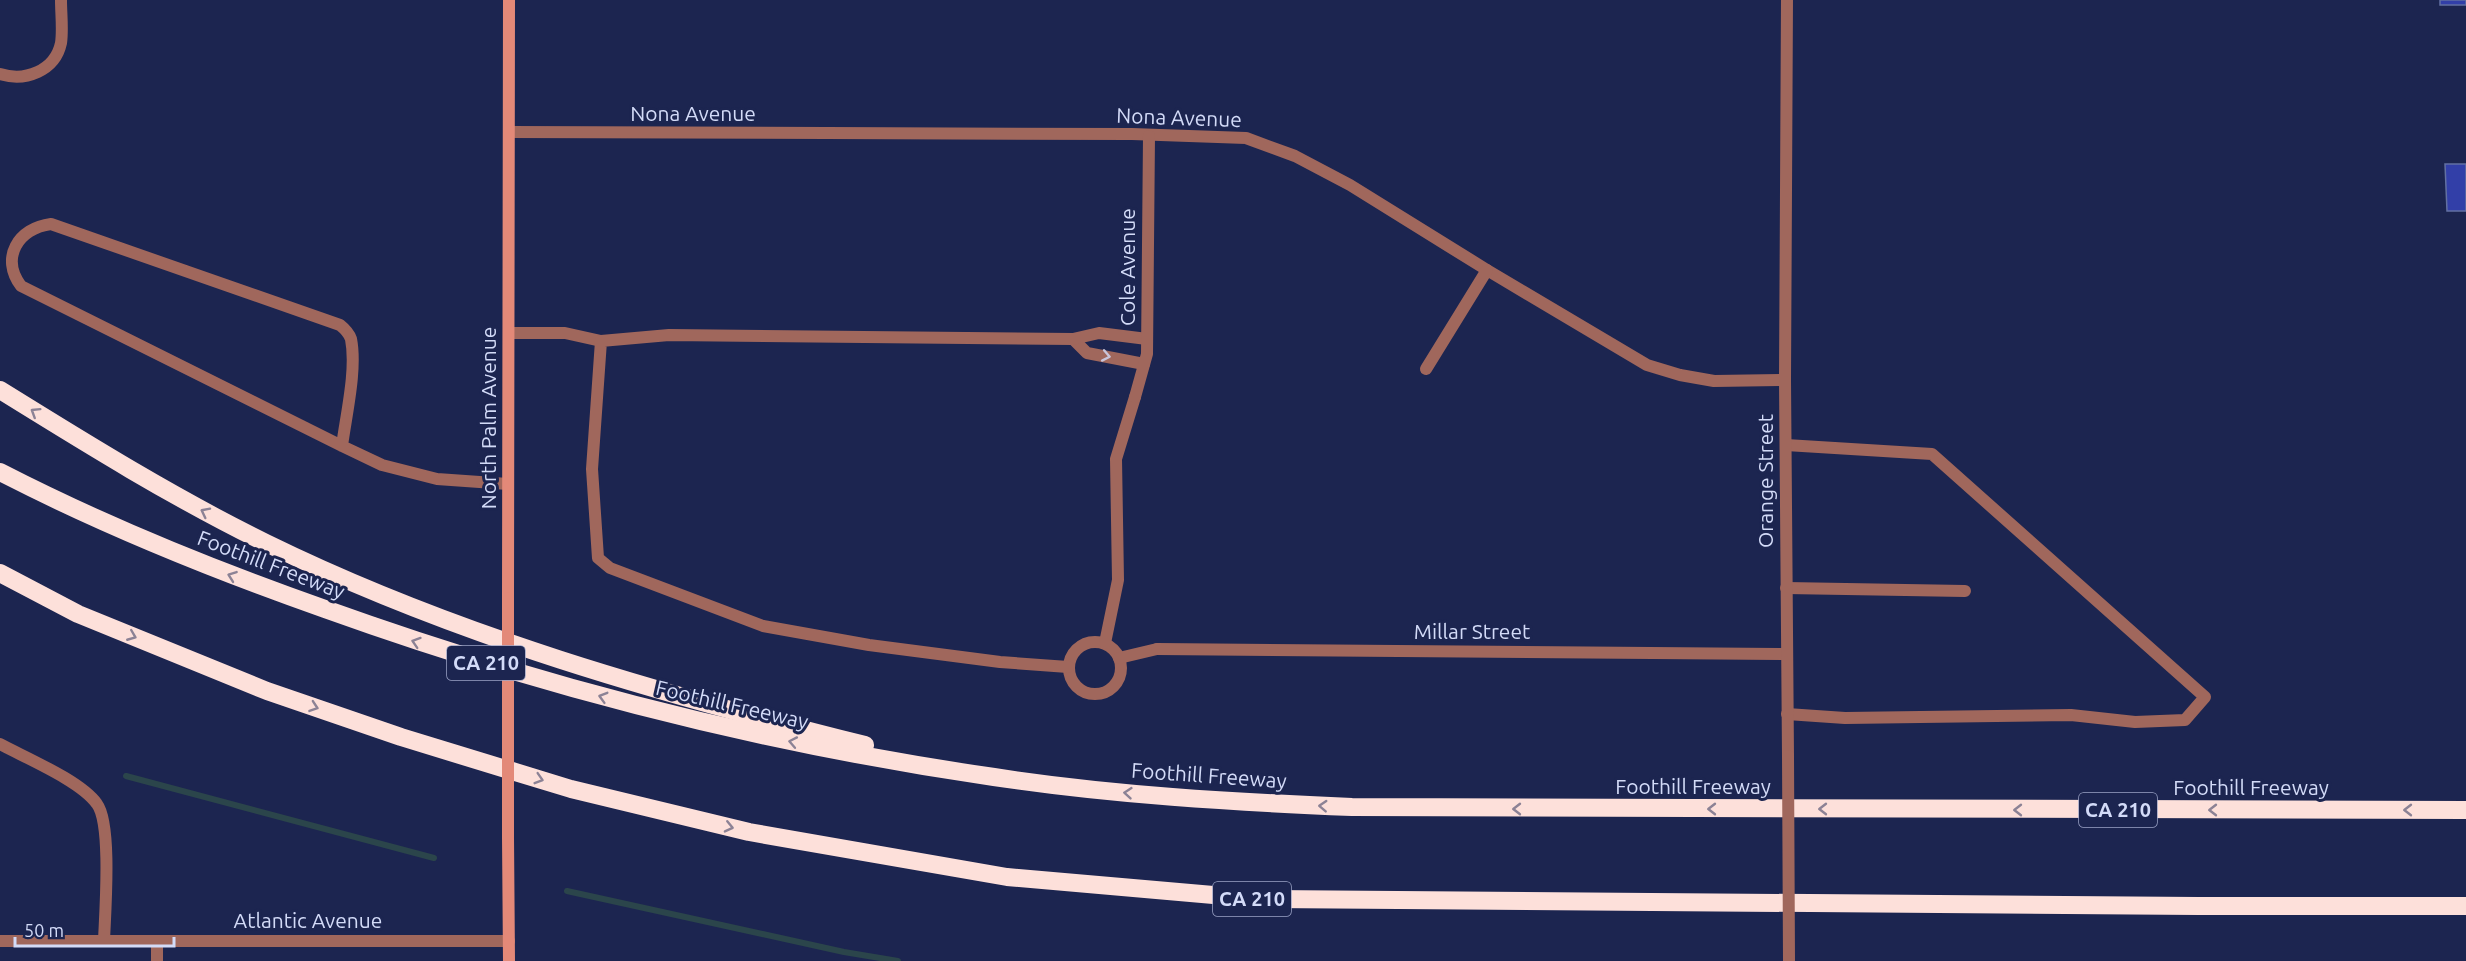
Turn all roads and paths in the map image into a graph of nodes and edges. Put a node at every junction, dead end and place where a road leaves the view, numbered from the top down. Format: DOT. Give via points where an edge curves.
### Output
graph roads {
  1 [pos="61,0"];
  2 [pos="509,0"];
  3 [pos="1787,0"];
  4 [pos="0,74"];
  5 [pos="509,132"];
  6 [pos="1149,136"];
  7 [pos="1487,270"];
  8 [pos="508,333"];
  9 [pos="1073,339"];
  10 [pos="1147,339"];
  11 [pos="601,341"];
  12 [pos="1144,363"];
  13 [pos="1426,369"];
  14 [pos="1785,380"];
  15 [pos="0,390"];
  16 [pos="1786,445"];
  17 [pos="342,446"];
  18 [pos="0,472"];
  19 [pos="508,484"];
  20 [pos="0,573"];
  21 [pos="0,581"];
  22 [pos="1786,588"];
  23 [pos="1965,591"];
  24 [pos="78,614"];
  25 [pos="1105,643"];
  26 [pos="1787,654"];
  27 [pos="1119,658"];
  28 [pos="1068,667"];
  29 [pos="1787,714"];
  30 [pos="0,744"];
  31 [pos="995,778"];
  32 [pos="2466,810"];
  33 [pos="2466,906"];
  34 [pos="0,941"];
  35 [pos="104,941"];
  36 [pos="157,941"];
  37 [pos="508,941"];
  38 [pos="157,961"];
  39 [pos="509,961"];
  40 [pos="1789,961"];
  1 -- 4 [label="street" via="57,56 43,70 26,77"];
  2 -- 5 [label="main road, North Palm Avenue"];
  3 -- 14 [label="street, Orange Street"];
  5 -- 6 [label="street, Nona Avenue"];
  5 -- 8 [label="main road, North Palm Avenue"];
  6 -- 7 [label="street, Nona Avenue" via="1246,138 1295,156 1350,185"];
  6 -- 10 [label="street, Cole Avenue"];
  7 -- 13 [label="street"];
  7 -- 14 [label="street, Nona Avenue" via="1647,365 1714,381"];
  8 -- 11 [label="street" via="565,333"];
  8 -- 19 [label="main road, North Palm Avenue"];
  9 -- 10 [label="street" via="1099,333"];
  9 -- 11 [label="street" via="669,335"];
  9 -- 12 [label="street, one-way" via="1087,353"];
  10 -- 12 [label="street, Cole Avenue"];
  11 -- 28 [label="street" via="592,469 598,558 610,568 763,626 880,646"];
  12 -- 25 [label="street, Cole Avenue" via="1116,459 1118,580"];
  14 -- 16 [label="street, Orange Street"];
  31 -- 15 [label="highway, one-way" via="722,709 553,659 360,586 176,496"];
  16 -- 22 [label="street, Orange Street"];
  16 -- 29 [label="street" via="1932,454 2205,697 2185,720 2175,721 2135,722 2071,715"];
  17 -- 17 [label="street" via="21,286 14,277 11,260 21,235 39,225 51,224 340,325 351,340 352,367"];
  17 -- 19 [label="street" via="382,465 437,478"];
  31 -- 18 [label="highway, Foothill Freeway / CA 210, one-way" via="733,730 418,643 222,573"];
  19 -- 37 [label="main road, North Palm Avenue, bridge"];
  20 -- 24 [label="highway, CA 210"];
  21 -- 24 [label="highway"];
  22 -- 23 [label="street"];
  22 -- 26 [label="street, Orange Street"];
  24 -- 33 [label="highway, CA 210, one-way" via="267,691 571,789 749,831 1007,877 1271,900"];
  25 -- 27 [label="street"];
  25 -- 28 [label="street" via="1080,645"];
  26 -- 27 [label="street, Millar Street" via="1157,649"];
  26 -- 29 [label="street, Orange Street"];
  27 -- 28 [label="street" via="1117,682 1103,693 1079,689"];
  29 -- 40 [label="street, Orange Street, bridge"];
  30 -- 35 [label="street" via="82,789 98,805 105,839"];
  32 -- 31 [label="highway, Foothill Freeway / CA 210, one-way" via="1352,807 1233,802"];
  34 -- 35 [label="street, Atlantic Avenue"];
  35 -- 36 [label="street, Atlantic Avenue"];
  36 -- 37 [label="street, Atlantic Avenue"];
  36 -- 38 [label="street"];
  37 -- 39 [label="main road, North Palm Avenue"];
}
